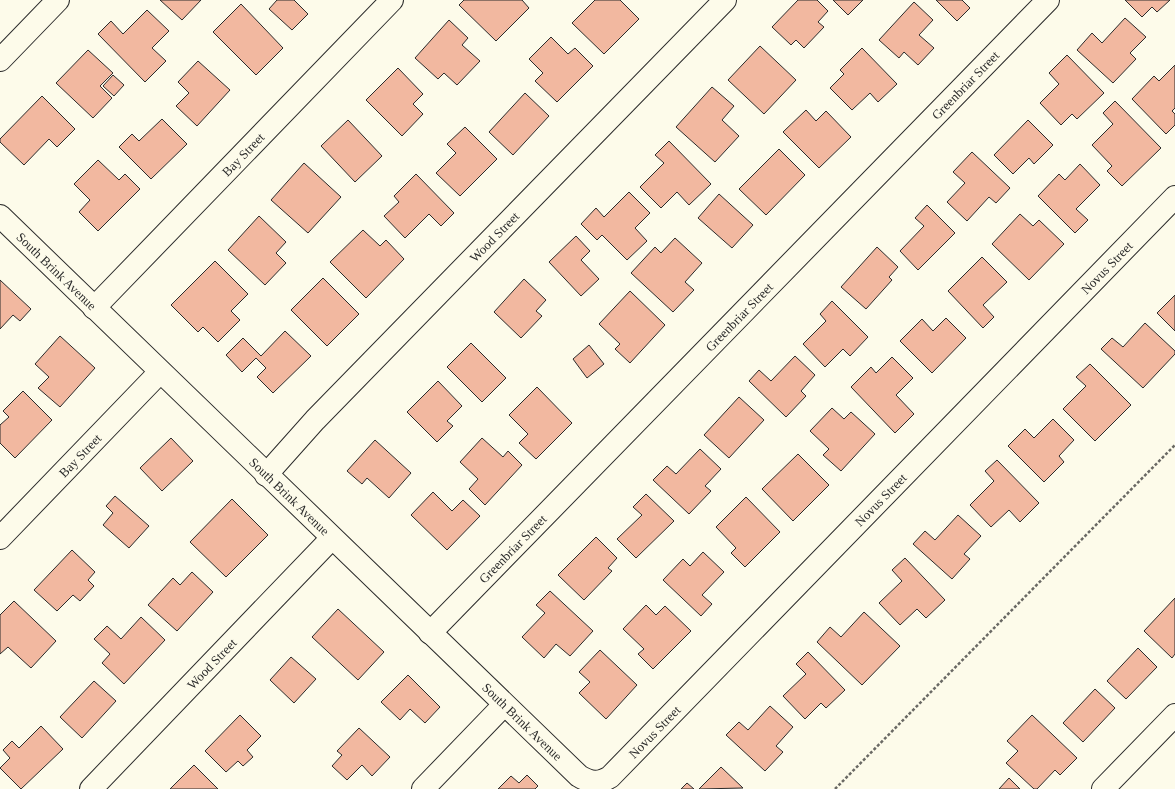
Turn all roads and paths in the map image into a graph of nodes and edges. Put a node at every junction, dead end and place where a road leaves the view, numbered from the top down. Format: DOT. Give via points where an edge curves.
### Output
graph roads {
  1 [pos="58,0"];
  2 [pos="392,0"];
  3 [pos="725,0"];
  4 [pos="1048,0"];
  5 [pos="0,60"];
  6 [pos="1175,197"];
  7 [pos="0,216"];
  8 [pos="94,308"];
  9 [pos="160,372"];
  10 [pos="1175,445"];
  11 [pos="266,475"];
  12 [pos="0,538"];
  13 [pos="332,538"];
  14 [pos="430,633"];
  15 [pos="504,705"];
  16 [pos="1175,715"];
  17 [pos="579,776"];
  18 [pos="91,789"];
  19 [pos="423,789"];
  20 [pos="835,789"];
  21 [pos="1103,789"];
  1 -- 5 [label="street"];
  2 -- 8 [label="street, Bay Street"];
  3 -- 11 [label="street, Wood Street" via="326,409"];
  4 -- 14 [label="street, Greenbriar Street"];
  6 -- 17 [label="street, Novus Street" via="610,777 601,783 589,782"];
  7 -- 8 [label="street, South Brink Avenue"];
  8 -- 9 [label="street, South Brink Avenue"];
  9 -- 11 [label="street, South Brink Avenue"];
  9 -- 12 [label="street, Bay Street"];
  10 -- 20 [label="path"];
  11 -- 13 [label="street, South Brink Avenue"];
  13 -- 14 [label="street, South Brink Avenue"];
  13 -- 18 [label="street, Wood Street"];
  14 -- 15 [label="street, South Brink Avenue"];
  15 -- 17 [label="street, South Brink Avenue"];
  15 -- 19 [label="street"];
  16 -- 21 [label="street"];
}
